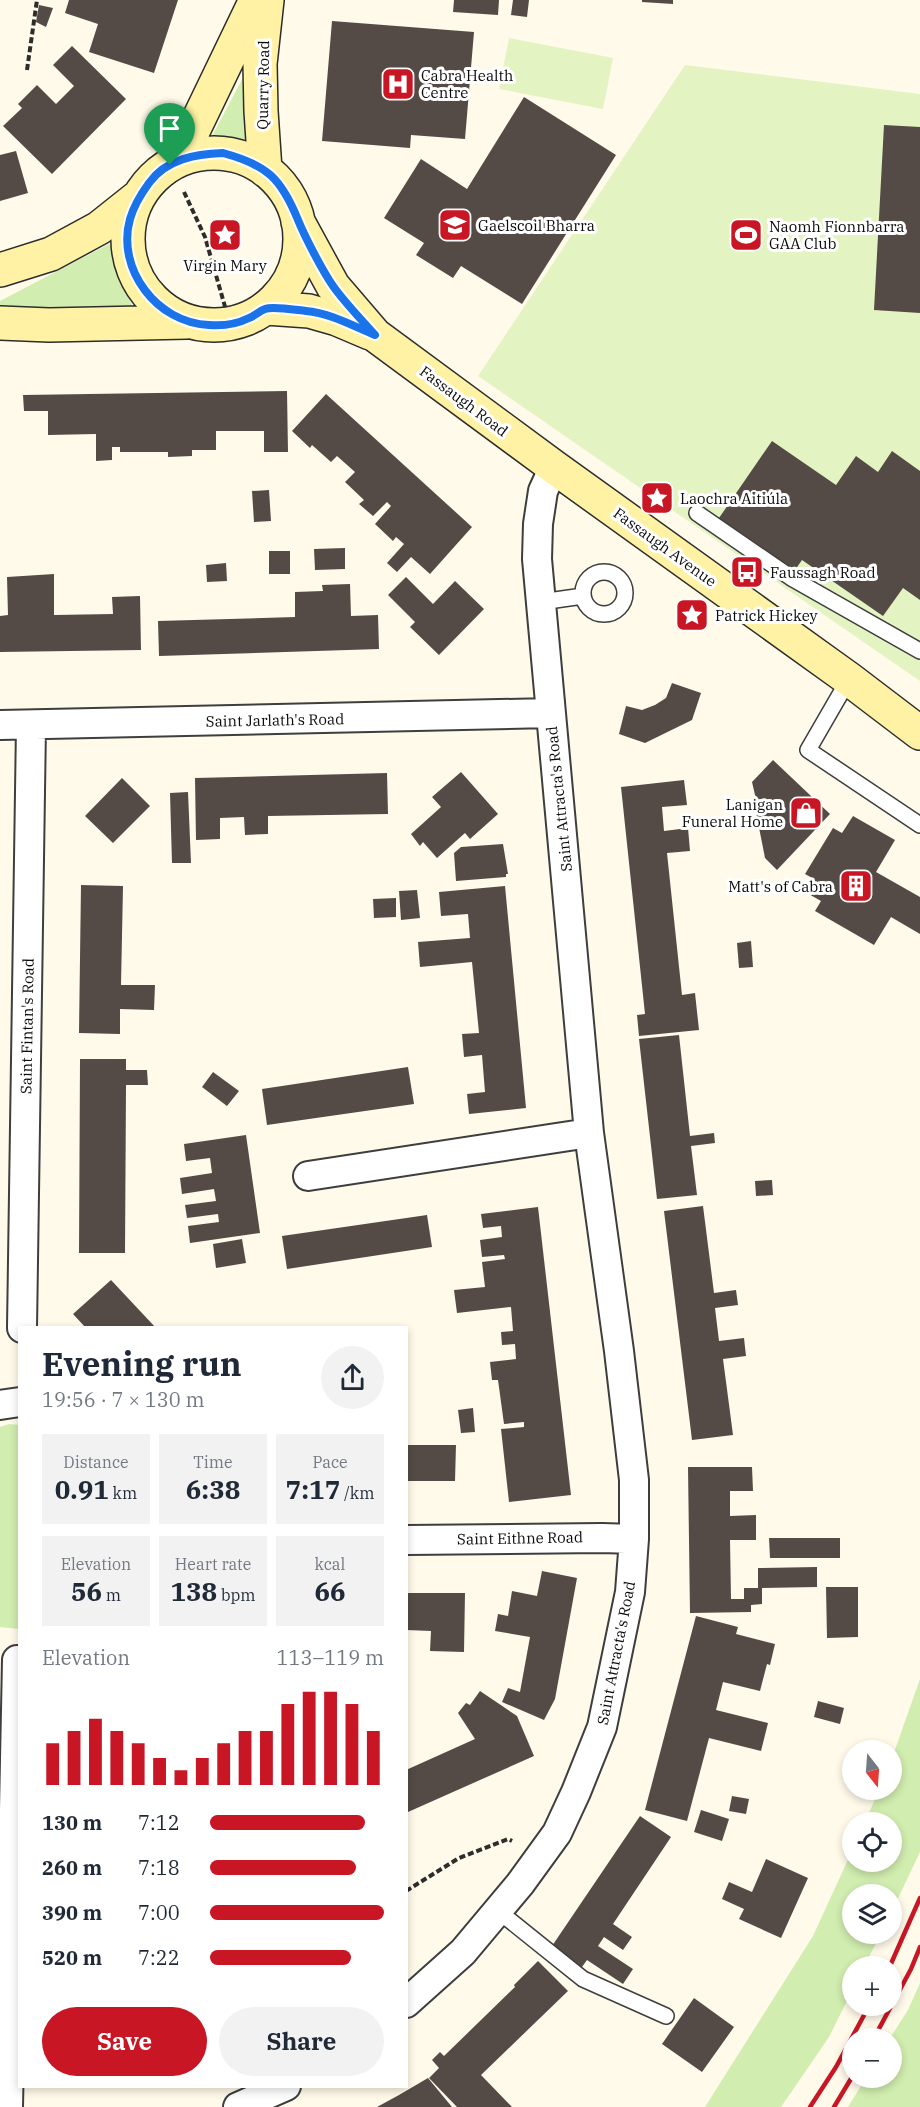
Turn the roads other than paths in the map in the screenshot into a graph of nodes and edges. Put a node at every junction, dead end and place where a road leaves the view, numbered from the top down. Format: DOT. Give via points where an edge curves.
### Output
graph roads {
  1 [pos="256,0"];
  2 [pos="267,0"];
  3 [pos="174,163"];
  4 [pos="265,170"];
  5 [pos="138,197"];
  6 [pos="298,222"];
  7 [pos="0,270"];
  8 [pos="266,308"];
  9 [pos="187,322"];
  10 [pos="0,323"];
  11 [pos="375,335"];
  12 [pos="554,467"];
  13 [pos="697,513"];
  14 [pos="583,596"];
  15 [pos="541,602"];
  16 [pos="920,651"];
  17 [pos="849,679"];
  18 [pos="550,714"];
  19 [pos="31,724"];
  20 [pos="0,725"];
  21 [pos="920,733"];
  22 [pos="920,825"];
  23 [pos="589,1133"];
  24 [pos="308,1176"];
  25 [pos="22,1326"];
  26 [pos="18,1402"];
  27 [pos="0,1405"];
  28 [pos="634,1539"];
  29 [pos="408,1540"];
  30 [pos="12,1659"];
  31 [pos="497,1910"];
  32 [pos="408,2000"];
  33 [pos="666,2016"];
  34 [pos="281,2088"];
  35 [pos="8,2107"];
  36 [pos="238,2107"];
  1 -- 3 [label="street, Quarry Road"];
  2 -- 4 [label="street, Quarry Road" via="260,64"];
  3 -- 4 [label="street" via="201,154 223,153"];
  3 -- 5 [label="street" via="152,179"];
  4 -- 6 [label="street" via="292,202"];
  5 -- 7 [label="street" via="99,228 51,254"];
  5 -- 9 [label="street" via="129,220 127,244 132,267 144,291 163,310"];
  6 -- 8 [label="street" via="300,246 295,270 283,291"];
  6 -- 11 [label="street, Fassaugh Road" via="333,286"];
  8 -- 9 [label="street" via="230,324 208,326"];
  8 -- 11 [label="street, Fassaugh Road" via="309,311"];
  9 -- 10 [label="street"];
  11 -- 12 [label="street, Fassaugh Road"];
  12 -- 15 [label="street, Saint Attracta's Road" via="543,491 538,524"];
  12 -- 17 [label="street, Fassaugh Avenue"];
  13 -- 16 [label="lane" via="793,579"];
  14 -- 15 [label="lane"];
  15 -- 18 [label="street, Saint Attracta's Road"];
  17 -- 21 [label="street, Fassaugh Avenue"];
  17 -- 22 [label="lane" via="808,750"];
  18 -- 19 [label="street, Saint Jarlath's Road"];
  18 -- 23 [label="street, Saint Attracta's Road"];
  19 -- 20 [label="street, Saint Jarlath's Road"];
  19 -- 25 [label="street, Saint Fintan's Road"];
  23 -- 24 [label="street"];
  23 -- 28 [label="street, Saint Attracta's Road" via="634,1480"];
  26 -- 27 [label="street"];
  28 -- 29 [label="street, Saint Eithne Road"];
  28 -- 31 [label="street, Saint Attracta's Road" via="630,1592 602,1727 557,1833"];
  30 -- 35 [label="street"];
  31 -- 32 [label="street, Saint Attracta's Road" via="463,1952"];
  31 -- 33 [label="lane" via="583,1979"];
  34 -- 36 [label="street"];
}
